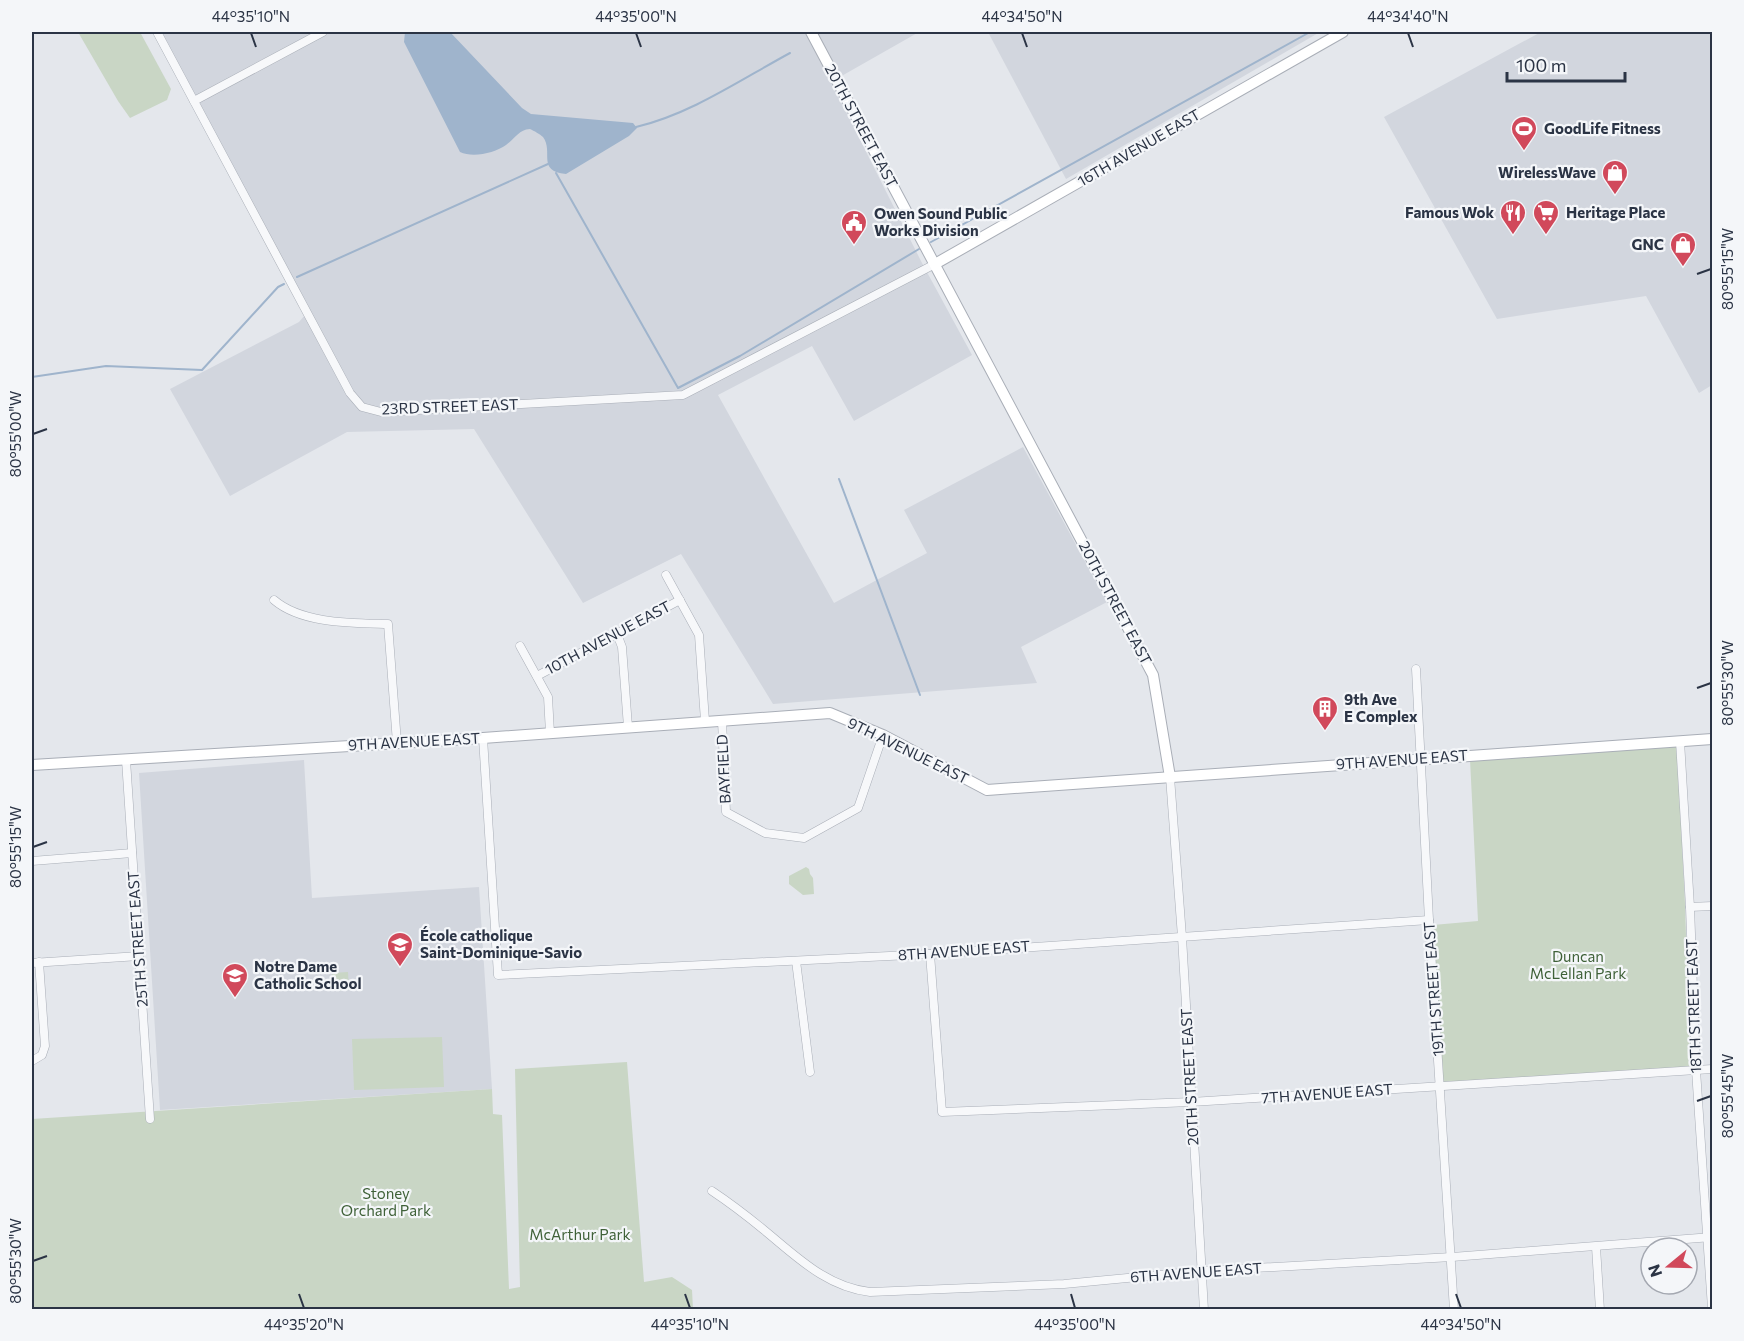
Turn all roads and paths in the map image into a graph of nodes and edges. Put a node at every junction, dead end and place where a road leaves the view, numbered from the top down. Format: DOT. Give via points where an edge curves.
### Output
graph roads {
  1 [pos="158,32"];
  2 [pos="323,32"];
  3 [pos="811,32"];
  4 [pos="1343,32"];
  5 [pos="194,101"];
  6 [pos="935,264"];
  7 [pos="666,575"];
  8 [pos="274,600"];
  9 [pos="680,600"];
  10 [pos="617,634"];
  11 [pos="520,646"];
  12 [pos="1416,669"];
  13 [pos="537,676"];
  14 [pos="722,720"];
  15 [pos="705,721"];
  16 [pos="628,727"];
  17 [pos="550,733"];
  18 [pos="884,735"];
  19 [pos="483,738"];
  20 [pos="1713,739"];
  21 [pos="1680,741"];
  22 [pos="397,743"];
  23 [pos="1422,758"];
  24 [pos="126,759"];
  25 [pos="32,765"];
  26 [pos="1170,777"];
  27 [pos="132,853"];
  28 [pos="32,861"];
  29 [pos="1713,906"];
  30 [pos="1690,907"];
  31 [pos="1429,920"];
  32 [pos="1182,937"];
  33 [pos="930,954"];
  34 [pos="139,956"];
  35 [pos="796,961"];
  36 [pos="35,963"];
  37 [pos="32,1061"];
  38 [pos="1713,1069"];
  39 [pos="1696,1070"];
  40 [pos="810,1072"];
  41 [pos="1440,1086"];
  42 [pos="1191,1102"];
  43 [pos="150,1119"];
  44 [pos="712,1191"];
  45 [pos="1710,1237"];
  46 [pos="1596,1247"];
  47 [pos="1452,1257"];
  48 [pos="1201,1271"];
  49 [pos="1713,1308"];
  50 [pos="1204,1310"];
  51 [pos="1454,1310"];
  52 [pos="1600,1310"];
  1 -- 5 [label="street, 23RD STREET EAST"];
  2 -- 5 [label="street"];
  3 -- 6 [label="street, 20TH STREET EAST"];
  4 -- 6 [label="street, 16TH AVENUE EAST"];
  5 -- 6 [label="street, 23RD STREET EAST" via="350,393 362,407 381,412 683,395"];
  6 -- 26 [label="street, 20TH STREET EAST" via="1153,675"];
  7 -- 9 [label="street"];
  8 -- 22 [label="street" via="313,618 388,624"];
  9 -- 10 [label="street, 10TH AVENUE EAST"];
  9 -- 15 [label="street" via="699,635"];
  10 -- 13 [label="street, 10TH AVENUE EAST"];
  10 -- 16 [label="street" via="622,647"];
  11 -- 13 [label="street"];
  12 -- 23 [label="street, 19TH STREET EAST"];
  13 -- 17 [label="street" via="548,697"];
  14 -- 15 [label="street, 9TH AVENUE EAST"];
  14 -- 18 [label="street, 9TH AVENUE EAST" via="830,712"];
  14 -- 18 [label="street, BAYFIELD" via="726,812 765,833 804,838 858,808"];
  15 -- 16 [label="street, 9TH AVENUE EAST"];
  16 -- 17 [label="street, 9TH AVENUE EAST"];
  17 -- 19 [label="street, 9TH AVENUE EAST"];
  18 -- 26 [label="street, 9TH AVENUE EAST" via="987,790"];
  19 -- 22 [label="street, 9TH AVENUE EAST"];
  19 -- 35 [label="street, 8TH AVENUE EAST" via="498,975"];
  20 -- 21 [label="street, 9TH AVENUE EAST"];
  21 -- 23 [label="street, 9TH AVENUE EAST"];
  21 -- 30 [label="street, 18TH STREET EAST"];
  22 -- 24 [label="street, 9TH AVENUE EAST"];
  23 -- 26 [label="street, 9TH AVENUE EAST"];
  23 -- 31 [label="street, 19TH STREET EAST"];
  24 -- 25 [label="street, 9TH AVENUE EAST"];
  24 -- 27 [label="street, 25TH STREET EAST"];
  26 -- 32 [label="street, 20TH STREET EAST"];
  27 -- 28 [label="street"];
  27 -- 34 [label="street, 25TH STREET EAST"];
  29 -- 30 [label="street"];
  30 -- 39 [label="street, 18TH STREET EAST"];
  31 -- 32 [label="street, 8TH AVENUE EAST"];
  31 -- 41 [label="street, 19TH STREET EAST"];
  32 -- 33 [label="street, 8TH AVENUE EAST"];
  32 -- 42 [label="street, 20TH STREET EAST"];
  33 -- 35 [label="street, 8TH AVENUE EAST"];
  33 -- 42 [label="street, 7TH AVENUE EAST" via="942,1112"];
  34 -- 36 [label="street"];
  34 -- 43 [label="street, 25TH STREET EAST"];
  35 -- 40 [label="street"];
  36 -- 37 [label="street" via="45,1046 42,1056"];
  38 -- 39 [label="street, 7TH AVENUE EAST"];
  39 -- 41 [label="street, 7TH AVENUE EAST"];
  39 -- 45 [label="street, 18TH STREET EAST"];
  41 -- 42 [label="street, 7TH AVENUE EAST"];
  41 -- 47 [label="street, 19TH STREET EAST"];
  42 -- 48 [label="street, 20TH STREET EAST"];
  44 -- 48 [label="street, 6TH AVENUE EAST" via="808,1267 833,1282 860,1291 1064,1284"];
  45 -- 46 [label="street, 6TH AVENUE EAST"];
  45 -- 49 [label="street, 18TH STREET EAST"];
  46 -- 47 [label="street, 6TH AVENUE EAST"];
  46 -- 52 [label="street"];
  47 -- 48 [label="street, 6TH AVENUE EAST"];
  47 -- 51 [label="street, 19TH STREET EAST"];
  48 -- 50 [label="street, 20TH STREET EAST"];
}
